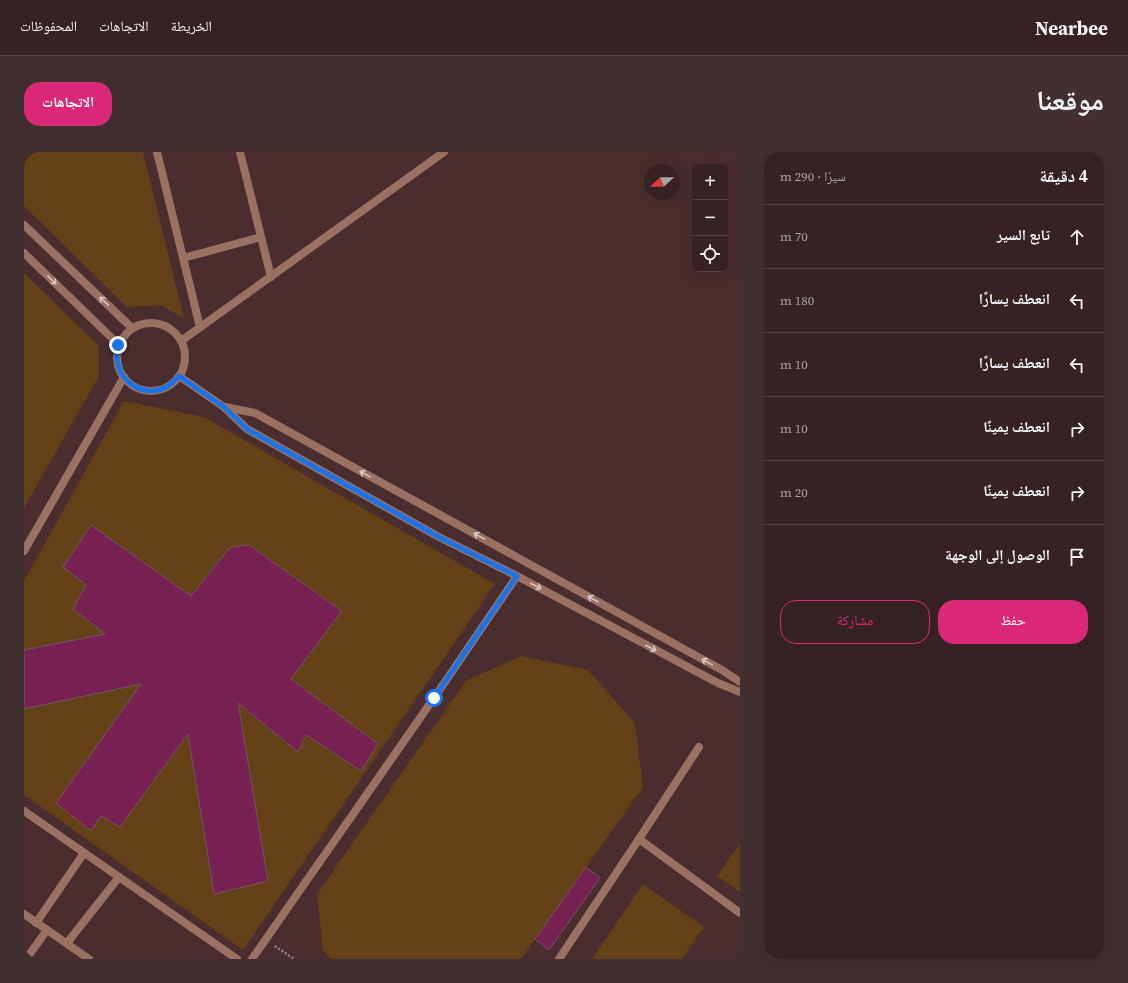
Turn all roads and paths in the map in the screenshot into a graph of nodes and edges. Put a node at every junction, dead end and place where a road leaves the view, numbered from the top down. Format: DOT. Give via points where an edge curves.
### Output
graph roads {
  1 [pos="157,152"];
  2 [pos="240,152"];
  3 [pos="444,152"];
  4 [pos="24,225"];
  5 [pos="261,238"];
  6 [pos="24,253"];
  7 [pos="183,258"];
  8 [pos="270,277"];
  9 [pos="200,327"];
  10 [pos="132,328"];
  11 [pos="181,341"];
  12 [pos="118,345"];
  13 [pos="179,376"];
  14 [pos="124,378"];
  15 [pos="224,407"];
  16 [pos="24,551"];
  17 [pos="517,576"];
  18 [pos="740,682"];
  19 [pos="740,692"];
  20 [pos="699,747"];
  21 [pos="24,811"];
  22 [pos="639,840"];
  23 [pos="84,853"];
  24 [pos="119,877"];
  25 [pos="740,913"];
  26 [pos="24,914"];
  27 [pos="36,923"];
  28 [pos="47,930"];
  29 [pos="266,939"];
  30 [pos="67,944"];
  31 [pos="26,959"];
  32 [pos="89,959"];
  33 [pos="237,959"];
  34 [pos="252,959"];
  35 [pos="294,959"];
  36 [pos="559,959"];
  1 -- 7 [label="street"];
  2 -- 5 [label="street"];
  3 -- 8 [label="street"];
  10 -- 4 [label="street, one-way"];
  5 -- 7 [label="street"];
  5 -- 8 [label="street"];
  6 -- 12 [label="street, one-way"];
  7 -- 9 [label="street"];
  8 -- 9 [label="street"];
  9 -- 11 [label="street"];
  10 -- 11 [label="street" via="154,323 174,332"];
  10 -- 12 [label="street"];
  11 -- 13 [label="street" via="185,359"];
  12 -- 14 [label="street" via="116,356"];
  13 -- 14 [label="street" via="172,384 152,391 141,390"];
  13 -- 15 [label="street"];
  14 -- 16 [label="street"];
  15 -- 17 [label="street" via="247,429 439,537"];
  18 -- 15 [label="street, one-way" via="255,413"];
  17 -- 19 [label="street, one-way" via="718,683"];
  17 -- 29 [label="street"];
  20 -- 22 [label="street"];
  21 -- 23 [label="street"];
  22 -- 25 [label="street"];
  22 -- 36 [label="street"];
  23 -- 24 [label="street"];
  23 -- 27 [label="street"];
  24 -- 30 [label="street"];
  24 -- 33 [label="street"];
  26 -- 27 [label="street"];
  27 -- 28 [label="street"];
  28 -- 30 [label="street"];
  28 -- 31 [label="street"];
  29 -- 34 [label="street"];
  29 -- 35 [label="path"];
  30 -- 32 [label="street"];
}
